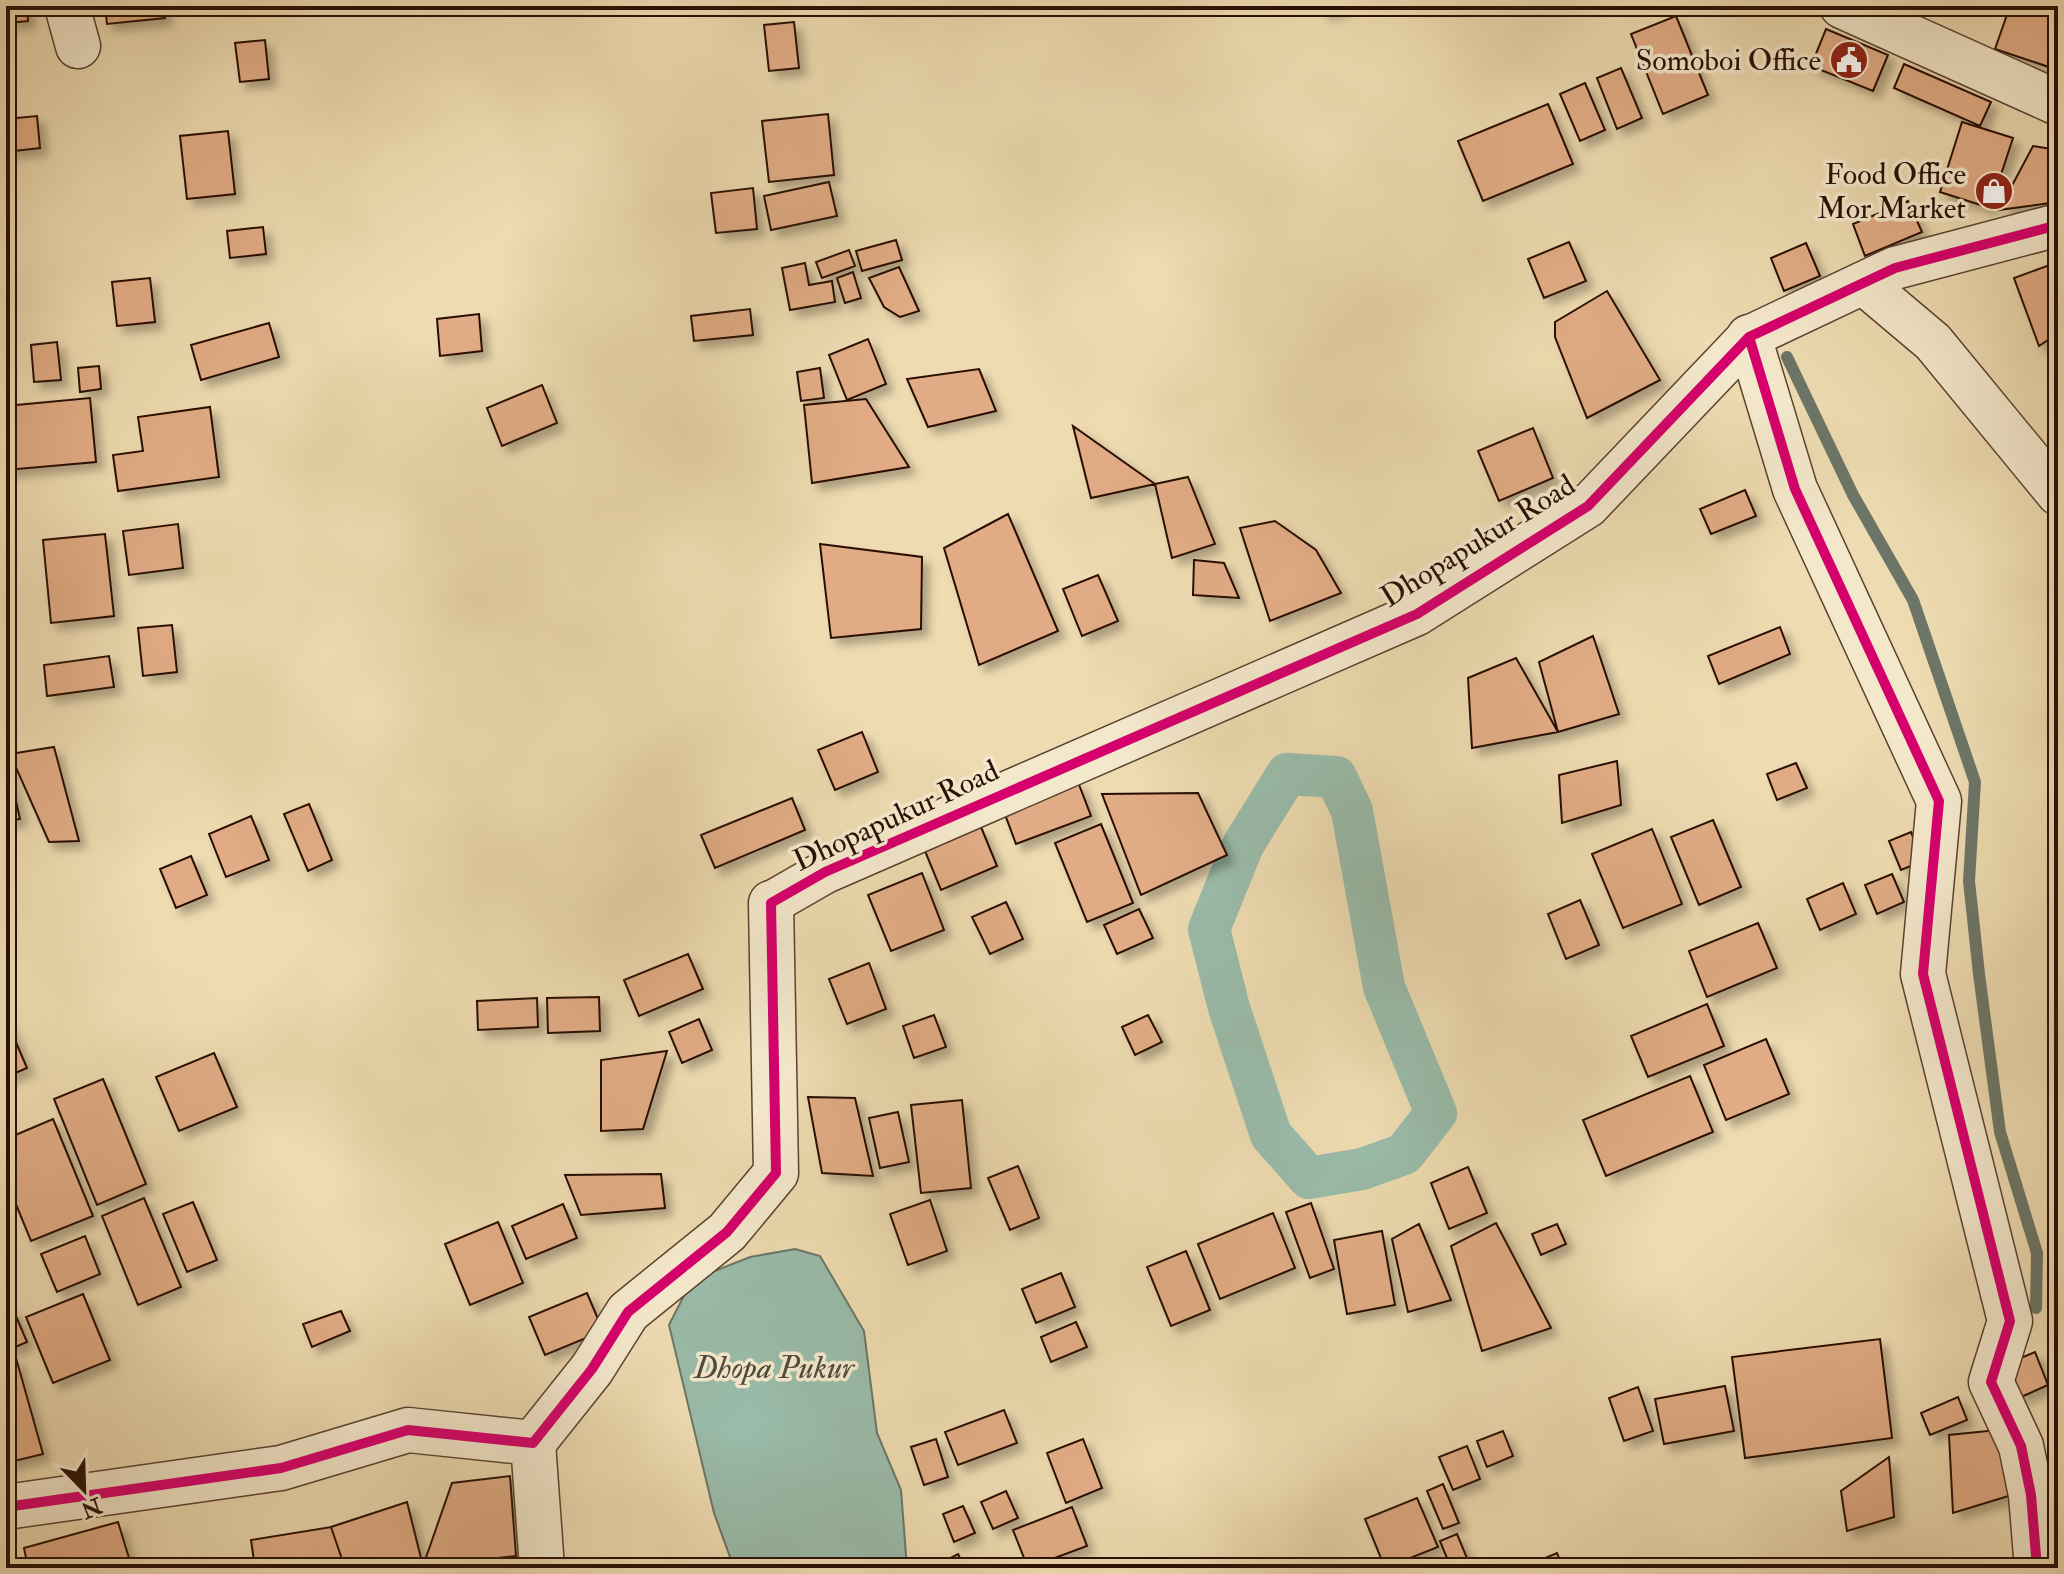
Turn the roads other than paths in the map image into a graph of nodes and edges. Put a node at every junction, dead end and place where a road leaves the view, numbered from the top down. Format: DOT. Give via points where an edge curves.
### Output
graph roads {
  1 [pos="1842,6"];
  2 [pos="2058,103"];
  3 [pos="2058,225"];
  4 [pos="1863,283"];
  5 [pos="1749,337"];
  6 [pos="2058,494"];
  7 [pos="771,903"];
  8 [pos="533,1443"];
  9 [pos="6,1507"];
  10 [pos="542,1568"];
  11 [pos="2037,1568"];
  1 -- 2 [label="street"];
  3 -- 4 [label="street, Dhopapukur Road" via="1895,268"];
  4 -- 5 [label="street, Dhopapukur Road"];
  4 -- 6 [label="street" via="1933,342"];
  5 -- 7 [label="street, Dhopapukur Road" via="1588,506 1417,614 825,872"];
  5 -- 11 [label="street" via="1795,489 1939,801 1923,974 2010,1321 1991,1382 2021,1446"];
  7 -- 8 [label="street, Dhopapukur Road" via="776,1173 727,1232 628,1312 592,1369"];
  8 -- 9 [label="street" via="408,1430 281,1468"];
  8 -- 10 [label="street"];
}
